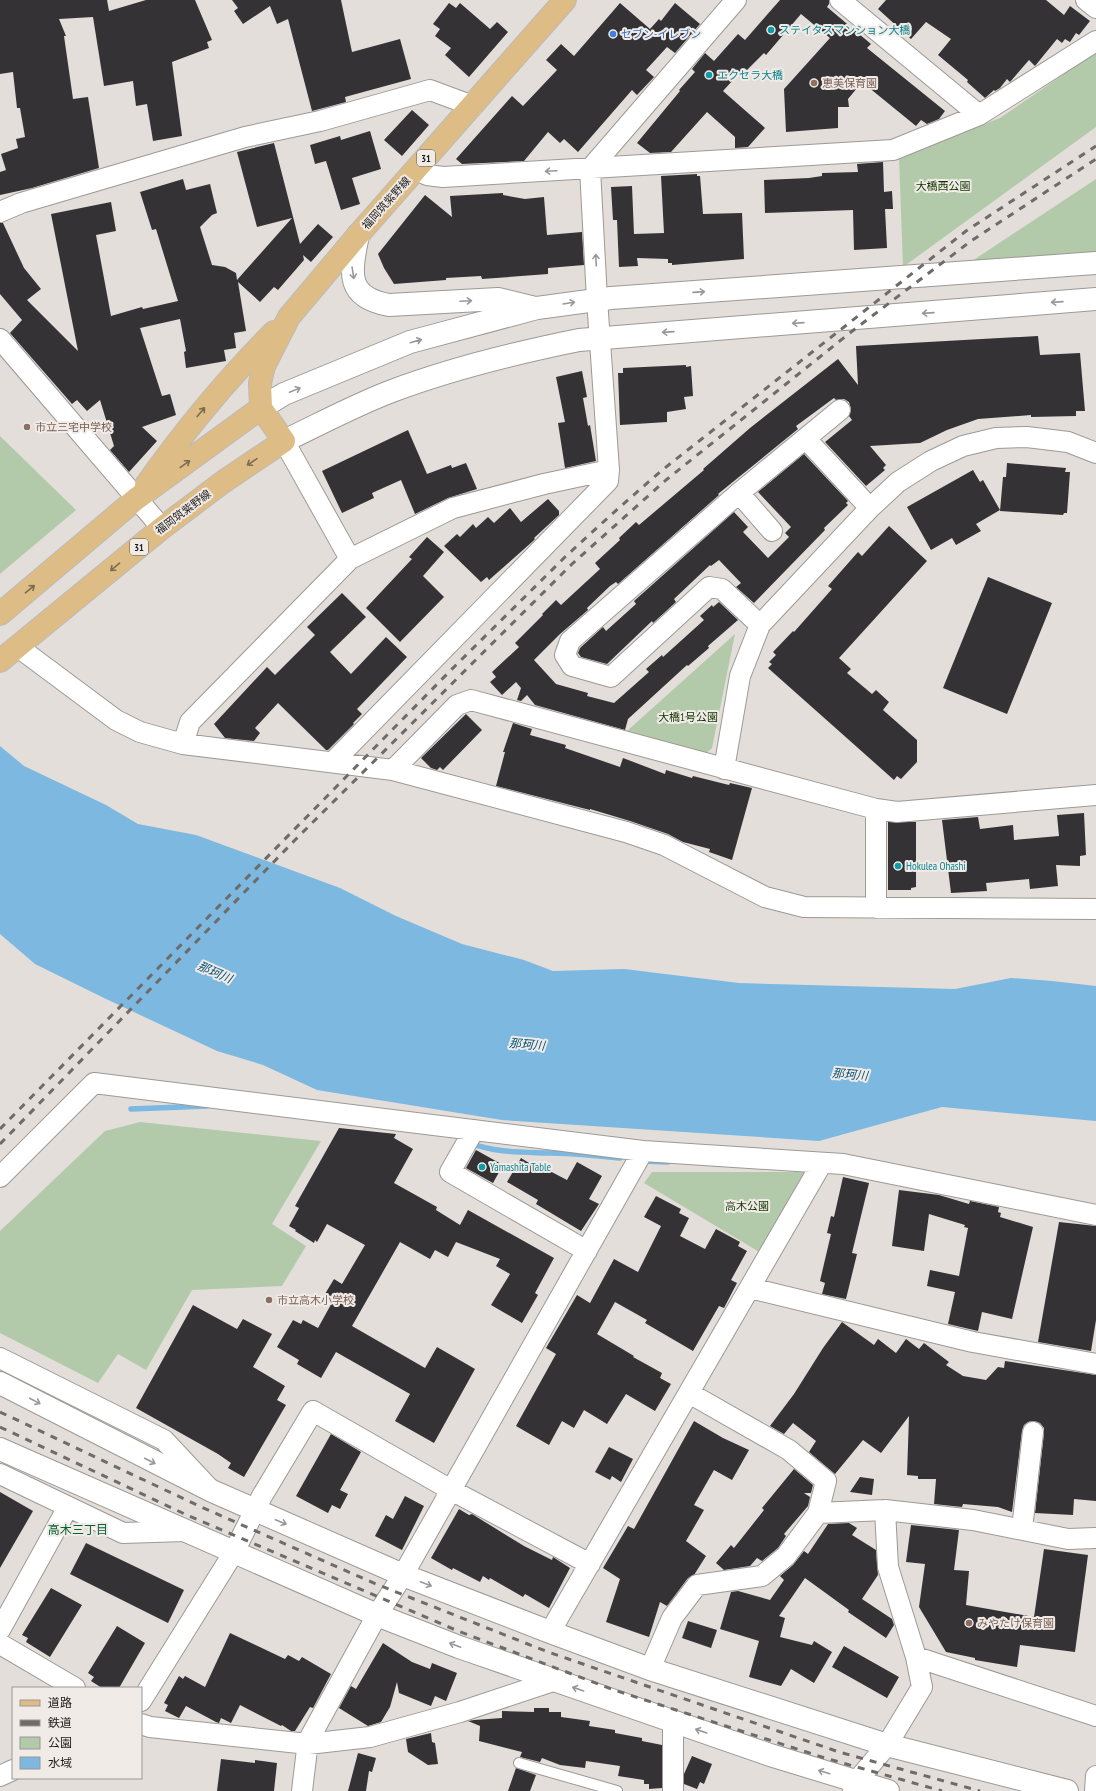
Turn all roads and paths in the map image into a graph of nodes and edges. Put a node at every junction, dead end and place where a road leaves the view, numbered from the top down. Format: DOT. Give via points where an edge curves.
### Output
graph roads {
  1 [pos="565,0"];
  2 [pos="840,0"];
  3 [pos="1086,0"];
  4 [pos="733,1"];
  5 [pos="1096,8"];
  6 [pos="1096,41"];
  7 [pos="473,106"];
  8 [pos="979,115"];
  9 [pos="590,169"];
  10 [pos="416,170"];
  11 [pos="0,212"];
  12 [pos="358,235"];
  13 [pos="1096,263"];
  14 [pos="597,299"];
  15 [pos="1096,299"];
  16 [pos="537,308"];
  17 [pos="289,318"];
  18 [pos="599,338"];
  19 [pos="0,339"];
  20 [pos="261,408"];
  21 [pos="840,410"];
  22 [pos="806,439"];
  23 [pos="284,440"];
  24 [pos="1096,453"];
  25 [pos="609,470"];
  26 [pos="739,493"];
  27 [pos="136,500"];
  28 [pos="870,508"];
  29 [pos="162,528"];
  30 [pos="772,531"];
  31 [pos="350,559"];
  32 [pos="0,614"];
  33 [pos="760,625"];
  34 [pos="18,647"];
  35 [pos="0,661"];
  36 [pos="183,744"];
  37 [pos="333,762"];
  38 [pos="724,769"];
  39 [pos="393,770"];
  40 [pos="1096,795"];
  41 [pos="876,809"];
  42 [pos="876,908"];
  43 [pos="1096,910"];
  44 [pos="474,1130"];
  45 [pos="643,1151"];
  46 [pos="822,1163"];
  47 [pos="0,1177"];
  48 [pos="1096,1215"];
  49 [pos="587,1251"];
  50 [pos="750,1288"];
  51 [pos="0,1358"];
  52 [pos="1096,1364"];
  53 [pos="0,1383"];
  54 [pos="689,1393"];
  55 [pos="1033,1432"];
  56 [pos="0,1449"];
  57 [pos="0,1474"];
  58 [pos="451,1490"];
  59 [pos="212,1491"];
  60 [pos="68,1507"];
  61 [pos="254,1510"];
  62 [pos="885,1510"];
  63 [pos="818,1513"];
  64 [pos="1022,1529"];
  65 [pos="185,1531"];
  66 [pos="1096,1538"];
  67 [pos="234,1552"];
  68 [pos="590,1564"];
  69 [pos="403,1575"];
  70 [pos="377,1614"];
  71 [pos="0,1630"];
  72 [pos="550,1632"];
  73 [pos="0,1644"];
  74 [pos="916,1657"];
  75 [pos="650,1669"];
  76 [pos="553,1681"];
  77 [pos="73,1687"];
  78 [pos="142,1699"];
  79 [pos="1096,1716"];
  80 [pos="672,1722"];
  81 [pos="142,1724"];
  82 [pos="308,1744"];
  83 [pos="887,1745"];
  84 [pos="519,1763"];
  85 [pos="12,1770"];
  86 [pos="0,1776"];
  87 [pos="1096,1776"];
  88 [pos="854,1787"];
  89 [pos="302,1791"];
  90 [pos="617,1791"];
  91 [pos="673,1791"];
  92 [pos="888,1791"];
  93 [pos="1067,1791"];
  94 [pos="1095,1791"];
  1 -- 7 [label="main road, 福岡筑紫野線 / 31"];
  2 -- 8 [label="street"];
  3 -- 5 [label="street"];
  4 -- 9 [label="street"];
  6 -- 8 [label="street"];
  7 -- 10 [label="main road, 福岡筑紫野線 / 31"];
  7 -- 11 [label="street" via="430,90 320,121 245,137 21,203"];
  8 -- 9 [label="street" via="893,150"];
  9 -- 10 [label="street, one-way" via="443,177 427,175"];
  14 -- 9 [label="street, one-way"];
  10 -- 12 [label="main road, 福岡筑紫野線 / 31"];
  12 -- 16 [label="street, one-way" via="352,269 355,283 360,294 375,303 389,306 498,299"];
  12 -- 17 [label="main road, 福岡筑紫野線 / 31"];
  14 -- 13 [label="street, one-way"];
  16 -- 14 [label="street, one-way"];
  14 -- 18 [label="street"];
  15 -- 18 [label="street, one-way"];
  20 -- 16 [label="street, one-way" via="284,394 410,342"];
  17 -- 20 [label="main road, 福岡筑紫野線 / 31" via="264,366 260,383"];
  27 -- 17 [label="main road, one-way" via="181,436 243,364"];
  18 -- 23 [label="street" via="514,353 446,372 391,392"];
  18 -- 25 [label="street"];
  19 -- 27 [label="street"];
  20 -- 23 [label="main road"];
  27 -- 20 [label="main road, one-way"];
  21 -- 22 [label="street"];
  22 -- 26 [label="street"];
  22 -- 28 [label="street"];
  23 -- 29 [label="main road, 福岡筑紫野線 / 31, one-way"];
  23 -- 31 [label="street"];
  24 -- 28 [label="street" via="1068,442 1027,437 996,438 963,446 931,461 898,482"];
  25 -- 31 [label="street" via="453,508"];
  25 -- 37 [label="street" via="608,481"];
  26 -- 30 [label="street"];
  26 -- 33 [label="street" via="570,641 565,655 572,666 611,677 709,587 722,589"];
  27 -- 29 [label="street"];
  32 -- 27 [label="main road, one-way"];
  28 -- 33 [label="street"];
  29 -- 34 [label="main road, 福岡筑紫野線 / 31, one-way"];
  31 -- 36 [label="street" via="190,722"];
  33 -- 38 [label="street" via="740,676"];
  34 -- 35 [label="main road, 福岡筑紫野線 / 31"];
  34 -- 36 [label="street" via="116,720 140,732"];
  36 -- 37 [label="street"];
  37 -- 39 [label="street"];
  38 -- 39 [label="street" via="471,700 457,705"];
  38 -- 41 [label="street"];
  39 -- 42 [label="street" via="626,832 664,845 765,897 804,907"];
  40 -- 41 [label="street" via="897,812"];
  41 -- 42 [label="street"];
  42 -- 43 [label="street"];
  44 -- 45 [label="street"];
  44 -- 47 [label="street" via="94,1083"];
  44 -- 49 [label="street" via="450,1172"];
  45 -- 46 [label="street"];
  45 -- 49 [label="street"];
  46 -- 48 [label="street" via="843,1164"];
  46 -- 50 [label="street"];
  49 -- 58 [label="street"];
  50 -- 52 [label="street" via="973,1342"];
  50 -- 54 [label="street"];
  51 -- 59 [label="street" via="164,1440"];
  53 -- 59 [label="street, one-way"];
  54 -- 63 [label="street" via="789,1450 826,1481"];
  54 -- 68 [label="street"];
  55 -- 64 [label="street"];
  56 -- 65 [label="street"];
  57 -- 60 [label="street"];
  58 -- 61 [label="street" via="313,1410"];
  58 -- 68 [label="street"];
  58 -- 69 [label="street"];
  59 -- 61 [label="street"];
  60 -- 65 [label="street" via="123,1533"];
  60 -- 71 [label="street"];
  61 -- 67 [label="street"];
  61 -- 69 [label="street, one-way"];
  62 -- 63 [label="street"];
  62 -- 64 [label="street" via="973,1520"];
  62 -- 74 [label="street" via="888,1567"];
  63 -- 75 [label="street" via="786,1556 762,1576 697,1585 672,1618"];
  64 -- 66 [label="street" via="1068,1539"];
  65 -- 67 [label="street"];
  67 -- 70 [label="street"];
  67 -- 78 [label="street"];
  68 -- 72 [label="street"];
  69 -- 70 [label="street"];
  69 -- 72 [label="street, one-way"];
  76 -- 70 [label="street, one-way"];
  70 -- 82 [label="street"];
  72 -- 75 [label="street"];
  73 -- 77 [label="street"];
  74 -- 79 [label="street"];
  74 -- 83 [label="street" via="922,1687"];
  75 -- 83 [label="street"];
  80 -- 76 [label="street, one-way"];
  76 -- 82 [label="street" via="460,1712 370,1737"];
  88 -- 80 [label="street, one-way"];
  80 -- 91 [label="street"];
  81 -- 82 [label="street"];
  82 -- 89 [label="street"];
  83 -- 88 [label="street"];
  83 -- 93 [label="street"];
  84 -- 90 [label="lane"];
  85 -- 86 [label="street"];
  87 -- 94 [label="street"];
  88 -- 92 [label="street"];
}
